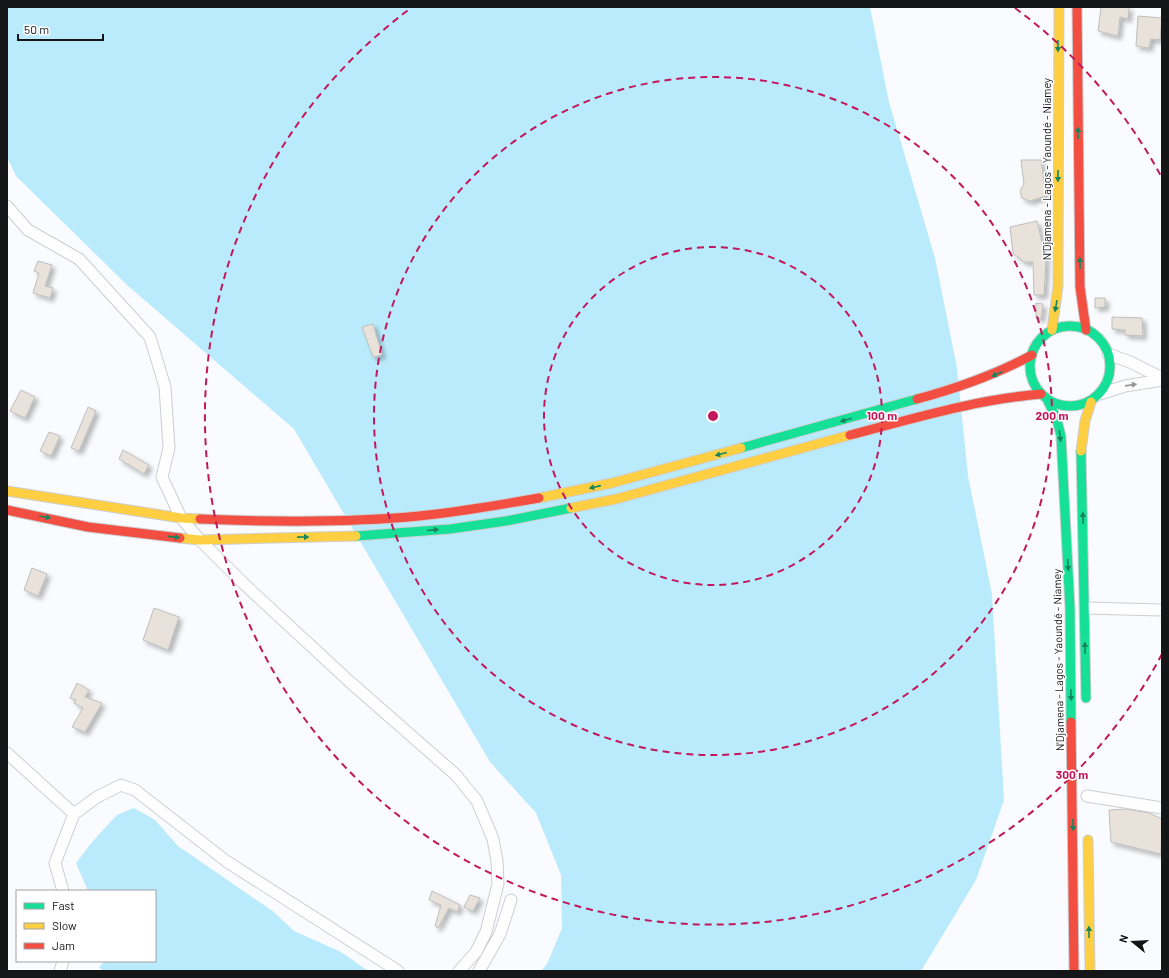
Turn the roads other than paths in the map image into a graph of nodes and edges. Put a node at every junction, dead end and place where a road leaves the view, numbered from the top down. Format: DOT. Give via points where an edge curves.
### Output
graph roads {
  1 [pos="1059,7"];
  2 [pos="1077,7"];
  3 [pos="7,206"];
  4 [pos="1052,330"];
  5 [pos="1086,330"];
  6 [pos="1108,354"];
  7 [pos="1032,355"];
  8 [pos="1162,379"];
  9 [pos="1100,394"];
  10 [pos="1044,397"];
  11 [pos="1091,402"];
  12 [pos="7,491"];
  13 [pos="7,510"];
  14 [pos="181,518"];
  15 [pos="200,540"];
  16 [pos="1085,608"];
  17 [pos="1162,610"];
  18 [pos="1086,710"];
  19 [pos="7,754"];
  20 [pos="1087,796"];
  21 [pos="1162,808"];
  22 [pos="74,814"];
  23 [pos="1088,828"];
  24 [pos="63,890"];
  25 [pos="511,900"];
  26 [pos="398,971"];
  27 [pos="459,971"];
  28 [pos="479,971"];
  29 [pos="1074,971"];
  30 [pos="1090,971"];
  1 -- 4 [label="main road, N'Djamena - Lagos - Yaoundé - Niamey, one-way" via="1058,286"];
  5 -- 2 [label="main road, one-way" via="1080,287"];
  3 -- 14 [label="street" via="28,230 79,259 150,337 165,387 168,448 162,478"];
  4 -- 5 [label="main road" via="1069,326"];
  4 -- 7 [label="main road" via="1039,341"];
  5 -- 6 [label="main road" via="1100,339"];
  6 -- 8 [label="street"];
  6 -- 9 [label="main road" via="1110,370"];
  7 -- 10 [label="main road" via="1030,372 1036,387"];
  7 -- 14 [label="main road, one-way" via="1000,372 959,388 612,483 548,497 418,516 353,520 265,521"];
  9 -- 8 [label="street, one-way" via="1124,386"];
  9 -- 11 [label="main road"];
  10 -- 11 [label="main road" via="1058,404 1070,406"];
  15 -- 10 [label="main road, one-way" via="394,534 506,521 616,499 961,405 1006,397"];
  10 -- 29 [label="main road, N'Djamena - Lagos - Yaoundé - Niamey, one-way" via="1058,420 1061,436 1070,608"];
  16 -- 11 [label="main road, one-way" via="1081,453 1085,421"];
  12 -- 14 [label="main road"];
  13 -- 15 [label="main road, one-way" via="88,526"];
  14 -- 15 [label="street"];
  15 -- 27 [label="street" via="350,682 456,775 478,801 493,840 498,861 498,884 486,932 476,952"];
  16 -- 17 [label="street"];
  18 -- 16 [label="main road, one-way"];
  19 -- 22 [label="street"];
  20 -- 21 [label="street"];
  22 -- 24 [label="street" via="55,864"];
  22 -- 26 [label="street" via="97,797 121,785 135,790 226,861"];
  30 -- 23 [label="main road, one-way"];
  25 -- 28 [label="street" via="500,934"];
}
